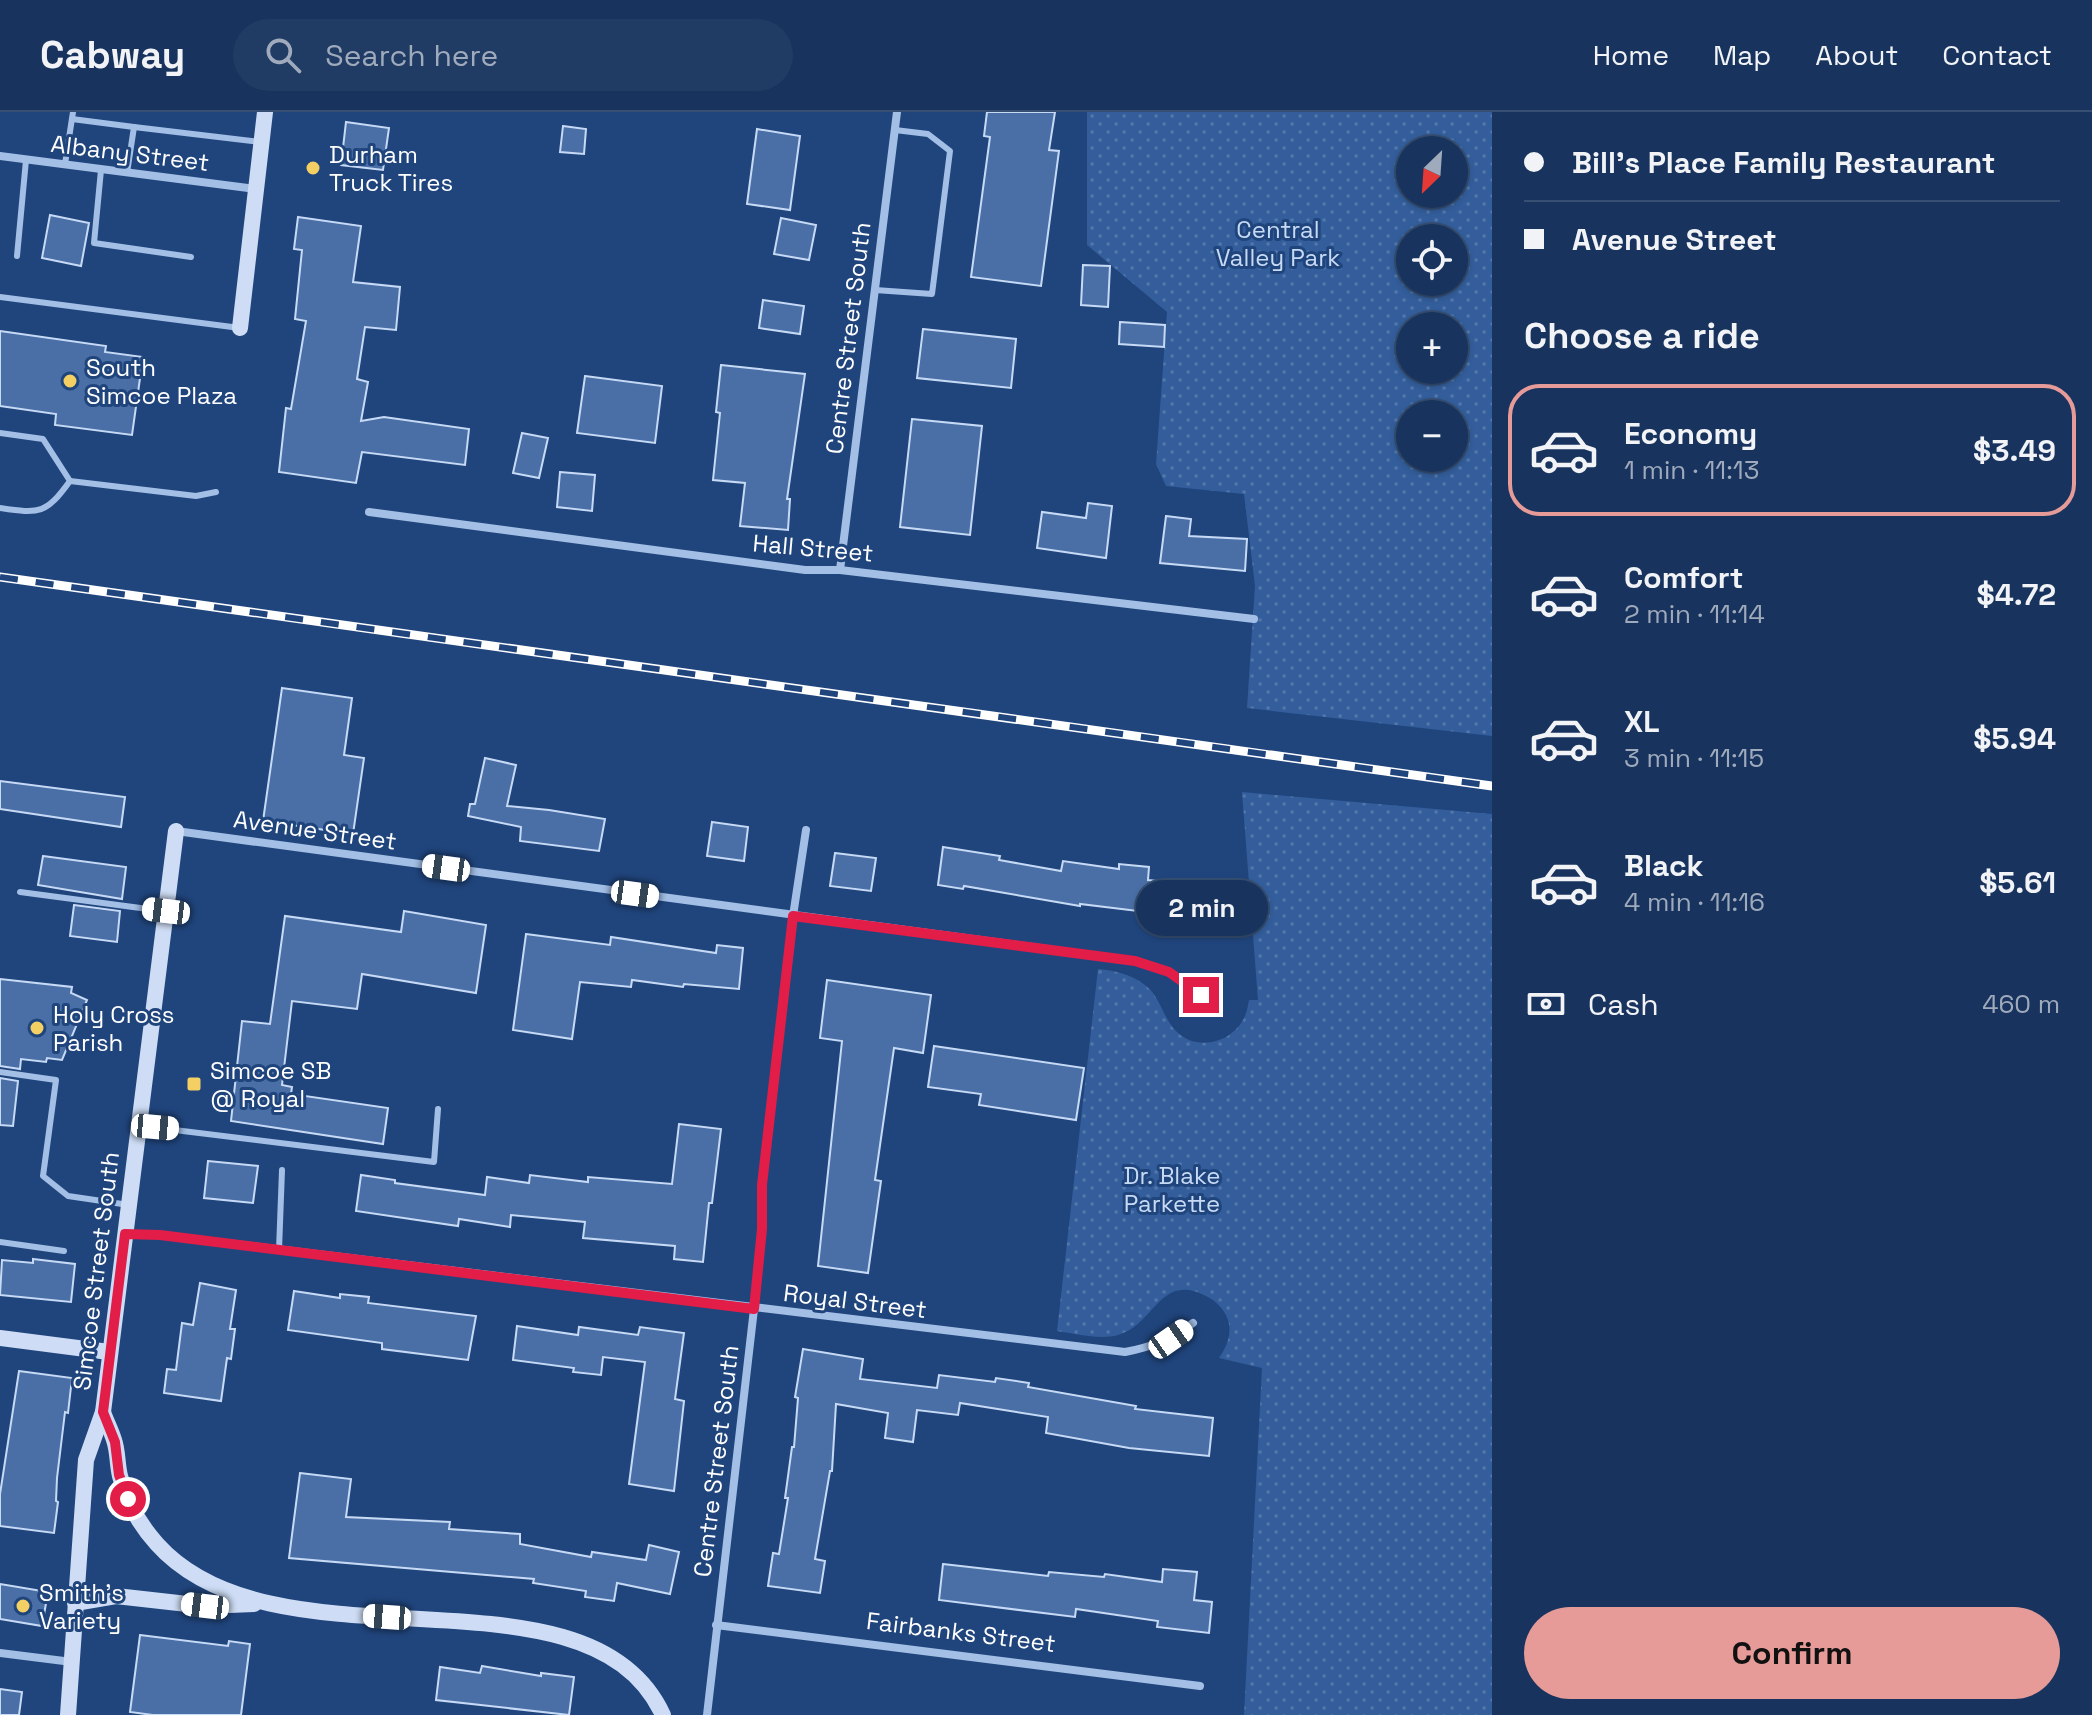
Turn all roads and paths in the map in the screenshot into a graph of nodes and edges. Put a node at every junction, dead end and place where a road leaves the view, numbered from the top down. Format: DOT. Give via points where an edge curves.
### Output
graph roads {
  1 [pos="265,112"];
  2 [pos="897,112"];
  3 [pos="73,115"];
  4 [pos="134,127"];
  5 [pos="895,130"];
  6 [pos="261,142"];
  7 [pos="0,156"];
  8 [pos="26,160"];
  9 [pos="65,164"];
  10 [pos="101,170"];
  11 [pos="127,173"];
  12 [pos="256,189"];
  13 [pos="17,256"];
  14 [pos="191,257"];
  15 [pos="875,290"];
  16 [pos="0,297"];
  17 [pos="240,328"];
  18 [pos="0,433"];
  19 [pos="70,481"];
  20 [pos="216,492"];
  21 [pos="0,508"];
  22 [pos="369,512"];
  23 [pos="840,570"];
  24 [pos="1254,619"];
  25 [pos="806,830"];
  26 [pos="176,831"];
  27 [pos="20,892"];
  28 [pos="166,911"];
  29 [pos="793,916"];
  30 [pos="1201,995"];
  31 [pos="0,1072"];
  32 [pos="438,1109"];
  33 [pos="138,1126"];
  34 [pos="282,1170"];
  35 [pos="129,1205"];
  36 [pos="125,1234"];
  37 [pos="0,1242"];
  38 [pos="279,1250"];
  39 [pos="64,1251"];
  40 [pos="754,1309"];
  41 [pos="1193,1323"];
  42 [pos="0,1338"];
  43 [pos="109,1352"];
  44 [pos="103,1412"];
  45 [pos="75,1603"];
  46 [pos="264,1604"];
  47 [pos="716,1625"];
  48 [pos="0,1653"];
  49 [pos="72,1662"];
  50 [pos="1200,1686"];
  51 [pos="68,1715"];
  52 [pos="663,1715"];
  53 [pos="707,1715"];
  1 -- 6 [label="main road"];
  2 -- 5 [label="street, Centre Street South"];
  3 -- 4 [label="lane"];
  3 -- 9 [label="lane"];
  4 -- 6 [label="lane"];
  4 -- 11 [label="lane"];
  5 -- 15 [label="street, Centre Street South"];
  5 -- 15 [label="lane" via="928,134 950,151 932,294"];
  6 -- 12 [label="main road"];
  7 -- 8 [label="street, Albany Street"];
  8 -- 9 [label="street, Albany Street"];
  8 -- 13 [label="lane"];
  9 -- 10 [label="street, Albany Street"];
  10 -- 11 [label="street, Albany Street"];
  10 -- 14 [label="lane" via="94,243"];
  11 -- 12 [label="street, Albany Street"];
  12 -- 17 [label="main road"];
  15 -- 23 [label="street, Centre Street South"];
  16 -- 17 [label="lane"];
  18 -- 19 [label="lane" via="43,439"];
  19 -- 20 [label="lane" via="196,496"];
  19 -- 21 [label="lane" via="51,506 28,513"];
  22 -- 23 [label="street, Hall Street" via="805,570"];
  23 -- 24 [label="street, Hall Street"];
  25 -- 29 [label="street, Centre Street South"];
  26 -- 28 [label="main road, Simcoe Street South"];
  26 -- 29 [label="street, Avenue Street"];
  27 -- 28 [label="lane"];
  28 -- 33 [label="main road, Simcoe Street South"];
  29 -- 30 [label="street, Avenue Street" via="1135,961 1169,972"];
  29 -- 40 [label="street, Centre Street South" via="762,1185"];
  31 -- 35 [label="lane" via="56,1080 43,1176 68,1196"];
  32 -- 33 [label="lane" via="434,1162"];
  33 -- 35 [label="main road, Simcoe Street South"];
  34 -- 38 [label="lane"];
  35 -- 36 [label="main road, Simcoe Street South"];
  36 -- 38 [label="street, Royal Street"];
  36 -- 43 [label="main road, Simcoe Street South"];
  37 -- 39 [label="lane"];
  38 -- 40 [label="street, Royal Street"];
  40 -- 41 [label="street, Royal Street" via="1125,1352 1171,1339"];
  40 -- 47 [label="street, Centre Street South"];
  42 -- 43 [label="main road"];
  43 -- 44 [label="main road, Simcoe Street South"];
  44 -- 45 [label="main road, Simcoe Street South" via="86,1460"];
  44 -- 46 [label="main road" via="128,1499 156,1543 215,1588"];
  45 -- 46 [label="main road" via="116,1596 205,1606"];
  45 -- 49 [label="main road, Simcoe Street South"];
  46 -- 52 [label="main road" via="563,1637 614,1659 642,1682"];
  47 -- 50 [label="street, Fairbanks Street"];
  47 -- 53 [label="street, Centre Street South"];
  48 -- 49 [label="street"];
  49 -- 51 [label="main road, Simcoe Street South"];
}
